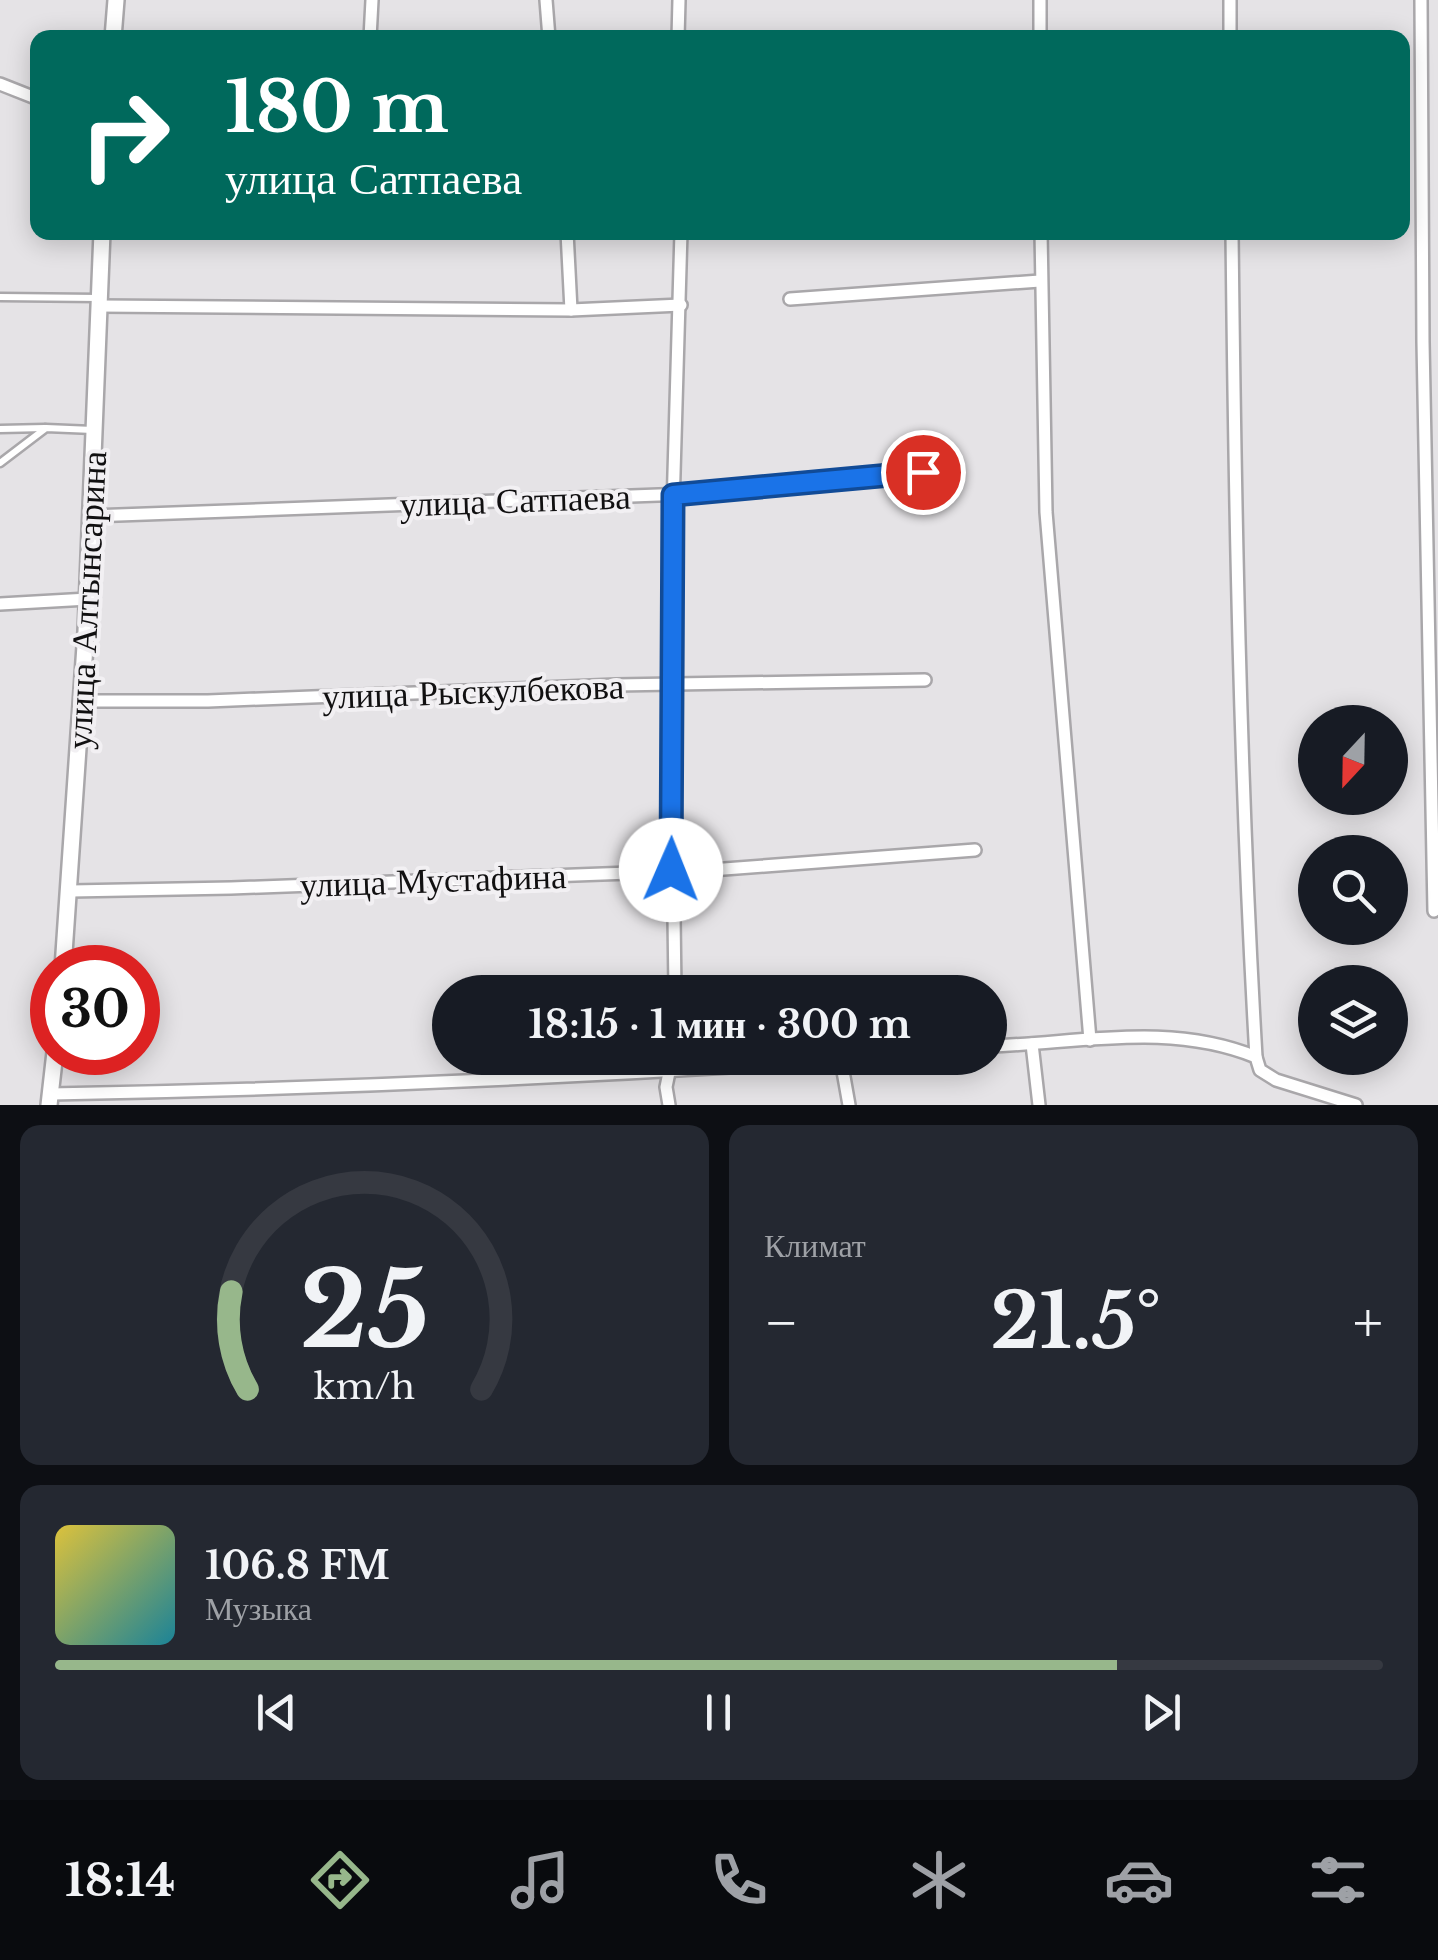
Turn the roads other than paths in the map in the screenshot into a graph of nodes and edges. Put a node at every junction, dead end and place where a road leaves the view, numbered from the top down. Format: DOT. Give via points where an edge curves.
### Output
graph roads {
  1 [pos="116,0"];
  2 [pos="372,0"];
  3 [pos="546,0"];
  4 [pos="679,0"];
  5 [pos="1040,0"];
  6 [pos="1230,0"];
  7 [pos="1421,0"];
  8 [pos="114,30"];
  9 [pos="370,30"];
  10 [pos="548,30"];
  11 [pos="678,30"];
  12 [pos="1040,30"];
  13 [pos="1230,30"];
  14 [pos="0,84"];
  15 [pos="30,96"];
  16 [pos="1423,228"];
  17 [pos="1438,228"];
  18 [pos="102,240"];
  19 [pos="568,240"];
  20 [pos="680,240"];
  21 [pos="1041,240"];
  22 [pos="1232,240"];
  23 [pos="1040,281"];
  24 [pos="0,298"];
  25 [pos="790,298"];
  26 [pos="99,302"];
  27 [pos="680,305"];
  28 [pos="571,310"];
  29 [pos="1424,372"];
  30 [pos="1438,372"];
  31 [pos="46,428"];
  32 [pos="0,429"];
  33 [pos="94,430"];
  34 [pos="0,462"];
  35 [pos="938,472"];
  36 [pos="673,495"];
  37 [pos="91,516"];
  38 [pos="88,599"];
  39 [pos="0,604"];
  40 [pos="1433,641"];
  41 [pos="926,680"];
  42 [pos="672,683"];
  43 [pos="81,701"];
  44 [pos="1436,826"];
  45 [pos="975,850"];
  46 [pos="671,870"];
  47 [pos="70,890"];
  48 [pos="1434,912"];
  49 [pos="66,945"];
  50 [pos="674,975"];
  51 [pos="1090,1040"];
  52 [pos="1032,1044"];
  53 [pos="1007,1045"];
  54 [pos="1256,1057"];
  55 [pos="486,1075"];
  56 [pos="670,1075"];
  57 [pos="844,1075"];
  58 [pos="50,1099"];
  59 [pos="669,1105"];
  60 [pos="849,1105"];
  61 [pos="1039,1105"];
  62 [pos="1356,1105"];
  1 -- 8 [label="street"];
  2 -- 9 [label="street"];
  3 -- 10 [label="street"];
  4 -- 11 [label="street"];
  5 -- 12 [label="street"];
  6 -- 13 [label="street"];
  7 -- 16 [label="street"];
  14 -- 15 [label="street"];
  16 -- 17 [label="street"];
  16 -- 29 [label="street"];
  18 -- 26 [label="street, улица Алтынсарина"];
  19 -- 28 [label="street"];
  20 -- 27 [label="street"];
  21 -- 23 [label="street"];
  22 -- 54 [label="street" via="1242,792"];
  23 -- 25 [label="street"];
  23 -- 51 [label="street" via="1046,512"];
  24 -- 26 [label="lane"];
  26 -- 28 [label="street"];
  26 -- 33 [label="street, улица Алтынсарина"];
  27 -- 28 [label="street"];
  27 -- 36 [label="street"];
  29 -- 30 [label="street"];
  29 -- 40 [label="street"];
  31 -- 32 [label="lane"];
  31 -- 33 [label="lane"];
  31 -- 34 [label="lane"];
  33 -- 37 [label="street, улица Алтынсарина"];
  35 -- 36 [label="street, улица Сатпаева"];
  36 -- 37 [label="street, улица Сатпаева"];
  36 -- 42 [label="street"];
  37 -- 38 [label="street, улица Алтынсарина"];
  38 -- 39 [label="street"];
  38 -- 43 [label="street, улица Алтынсарина"];
  40 -- 44 [label="street"];
  41 -- 42 [label="street, улица Рыскулбекова"];
  42 -- 43 [label="street, улица Рыскулбекова"];
  42 -- 46 [label="street"];
  43 -- 47 [label="street, улица Алтынсарина"];
  44 -- 48 [label="street"];
  45 -- 46 [label="street, улица Мустафина"];
  46 -- 47 [label="street, улица Мустафина"];
  46 -- 50 [label="street"];
  47 -- 49 [label="street, улица Алтынсарина"];
  51 -- 52 [label="street"];
  51 -- 54 [label="street" via="1168,1035"];
  52 -- 53 [label="street"];
  52 -- 61 [label="street"];
  54 -- 62 [label="street" via="1260,1070 1276,1080"];
  55 -- 58 [label="street"];
  56 -- 59 [label="street"];
  57 -- 60 [label="street"];
}
